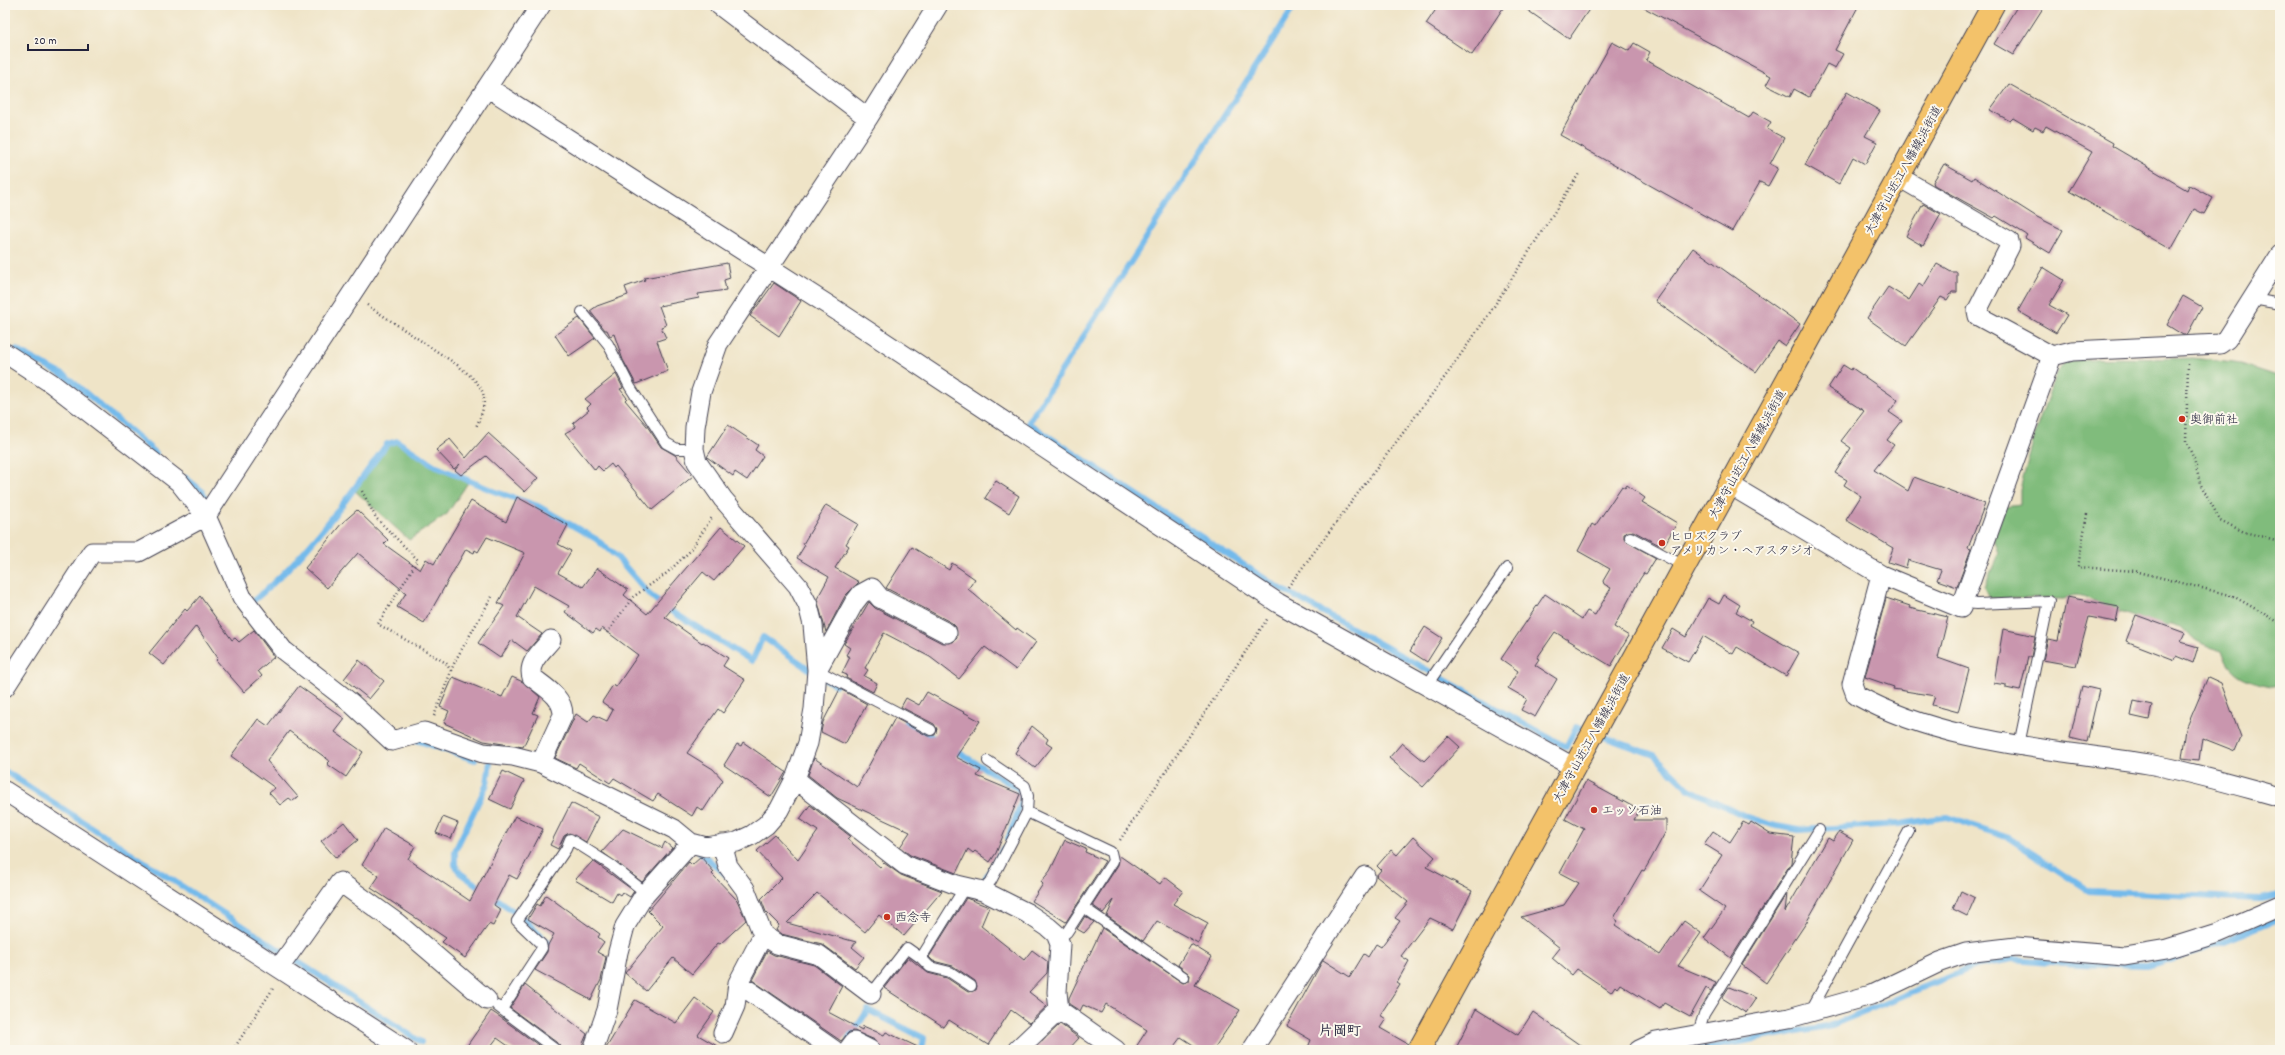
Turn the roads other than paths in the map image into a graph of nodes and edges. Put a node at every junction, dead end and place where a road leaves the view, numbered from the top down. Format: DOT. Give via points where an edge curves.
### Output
graph roads {
  1 [pos="541,5"];
  2 [pos="719,5"];
  3 [pos="938,5"];
  4 [pos="1993,5"];
  5 [pos="487,87"];
  6 [pos="868,118"];
  7 [pos="1898,177"];
  8 [pos="2280,255"];
  9 [pos="768,268"];
  10 [pos="2253,299"];
  11 [pos="2280,304"];
  12 [pos="582,312"];
  13 [pos="5,353"];
  14 [pos="2052,356"];
  15 [pos="694,449"];
  16 [pos="1730,485"];
  17 [pos="206,516"];
  18 [pos="1630,537"];
  19 [pos="1684,566"];
  20 [pos="1507,568"];
  21 [pos="1881,575"];
  22 [pos="1962,603"];
  23 [pos="947,633"];
  24 [pos="551,640"];
  25 [pos="817,670"];
  26 [pos="1427,685"];
  27 [pos="5,687"];
  28 [pos="931,730"];
  29 [pos="2019,745"];
  30 [pos="988,761"];
  31 [pos="541,763"];
  32 [pos="1575,768"];
  33 [pos="795,780"];
  34 [pos="5,791"];
  35 [pos="2280,797"];
  36 [pos="1027,812"];
  37 [pos="1819,830"];
  38 [pos="1909,831"];
  39 [pos="691,843"];
  40 [pos="722,844"];
  41 [pos="1365,876"];
  42 [pos="974,889"];
  43 [pos="646,893"];
  44 [pos="2280,906"];
  45 [pos="1083,907"];
  46 [pos="763,936"];
  47 [pos="1058,939"];
  48 [pos="921,958"];
  49 [pos="284,963"];
  50 [pos="1184,977"];
  51 [pos="738,983"];
  52 [pos="971,986"];
  53 [pos="871,994"];
  54 [pos="494,1005"];
  55 [pos="1059,1010"];
  56 [pos="1810,1012"];
  57 [pos="723,1033"];
  58 [pos="1700,1043"];
  59 [pos="406,1050"];
  60 [pos="556,1050"];
  61 [pos="593,1050"];
  62 [pos="834,1050"];
  63 [pos="848,1050"];
  64 [pos="870,1050"];
  65 [pos="1017,1050"];
  66 [pos="1116,1050"];
  67 [pos="1252,1050"];
  68 [pos="1419,1050"];
  69 [pos="1639,1050"];
  1 -- 5 [label="street"];
  2 -- 6 [label="street"];
  3 -- 6 [label="street"];
  4 -- 7 [label="main road, 大津守山近江八幡線;浜街道"];
  5 -- 9 [label="street"];
  5 -- 17 [label="street"];
  6 -- 9 [label="street"];
  7 -- 14 [label="street" via="2009,241 2010,246 1977,311 1978,316"];
  7 -- 16 [label="main road, 大津守山近江八幡線;浜街道"];
  8 -- 10 [label="street"];
  9 -- 15 [label="street" via="718,344 701,392"];
  9 -- 26 [label="street" via="895,349 1278,603"];
  10 -- 11 [label="lane"];
  10 -- 14 [label="street" via="2227,339 2220,344 2072,351"];
  12 -- 15 [label="lane" via="608,344 630,387 666,443 676,448"];
  13 -- 17 [label="street" via="51,383 179,482"];
  14 -- 22 [label="street" via="1993,524"];
  15 -- 25 [label="street" via="697,462 723,499 798,586 808,605 813,625"];
  16 -- 19 [label="main road, 大津守山近江八幡線;浜街道"];
  16 -- 21 [label="street"];
  17 -- 27 [label="street" via="139,552 92,552"];
  17 -- 31 [label="street" via="242,597 283,650 351,703 392,741 424,732 483,753 513,756"];
  18 -- 19 [label="lane"];
  19 -- 32 [label="main road, 大津守山近江八幡線;浜街道"];
  20 -- 26 [label="lane"];
  21 -- 22 [label="street" via="1961,608"];
  21 -- 29 [label="street" via="1852,684 1856,696 1929,727"];
  22 -- 29 [label="lane" via="2049,601"];
  23 -- 25 [label="street" via="880,598 872,588 861,594 854,603"];
  24 -- 31 [label="street" via="530,667 530,673 560,700 564,715"];
  25 -- 28 [label="lane"];
  25 -- 33 [label="street" via="811,728"];
  26 -- 32 [label="street"];
  29 -- 35 [label="street" via="2149,764 2217,779"];
  30 -- 36 [label="lane" via="1025,786 1028,796"];
  31 -- 39 [label="street" via="674,829"];
  32 -- 68 [label="main road, 大津守山近江八幡線;浜街道"];
  33 -- 40 [label="street" via="779,810 766,825 737,842"];
  33 -- 42 [label="street" via="905,865"];
  34 -- 49 [label="street"];
  36 -- 42 [label="lane" via="991,881"];
  36 -- 45 [label="lane" via="1111,852 1113,861"];
  37 -- 58 [label="lane" via="1704,1014"];
  38 -- 56 [label="lane"];
  39 -- 40 [label="street" via="706,847"];
  39 -- 43 [label="street"];
  40 -- 46 [label="street" via="728,866 745,889"];
  41 -- 67 [label="street"];
  42 -- 47 [label="street" via="1027,913 1048,927"];
  42 -- 48 [label="lane"];
  43 -- 54 [label="lane" via="611,865 570,839 566,849 517,921 542,948"];
  43 -- 61 [label="street" via="625,926 607,1010"];
  44 -- 56 [label="street" via="2218,934 2160,950 2125,956 2016,947 1966,953 1940,962 1871,995"];
  45 -- 47 [label="lane" via="1067,932"];
  45 -- 50 [label="lane"];
  46 -- 51 [label="street"];
  46 -- 53 [label="street" via="777,944 819,955"];
  47 -- 55 [label="street"];
  48 -- 52 [label="lane" via="930,967 950,972"];
  48 -- 53 [label="lane" via="907,948"];
  49 -- 54 [label="street" via="340,882 397,923"];
  49 -- 59 [label="street"];
  51 -- 57 [label="street" via="735,1006"];
  51 -- 62 [label="street"];
  54 -- 60 [label="lane"];
  55 -- 65 [label="street"];
  55 -- 66 [label="street"];
  56 -- 58 [label="street"];
  58 -- 69 [label="street" via="1656,1042"];
  63 -- 64 [label="street" via="854,1042"];
}
